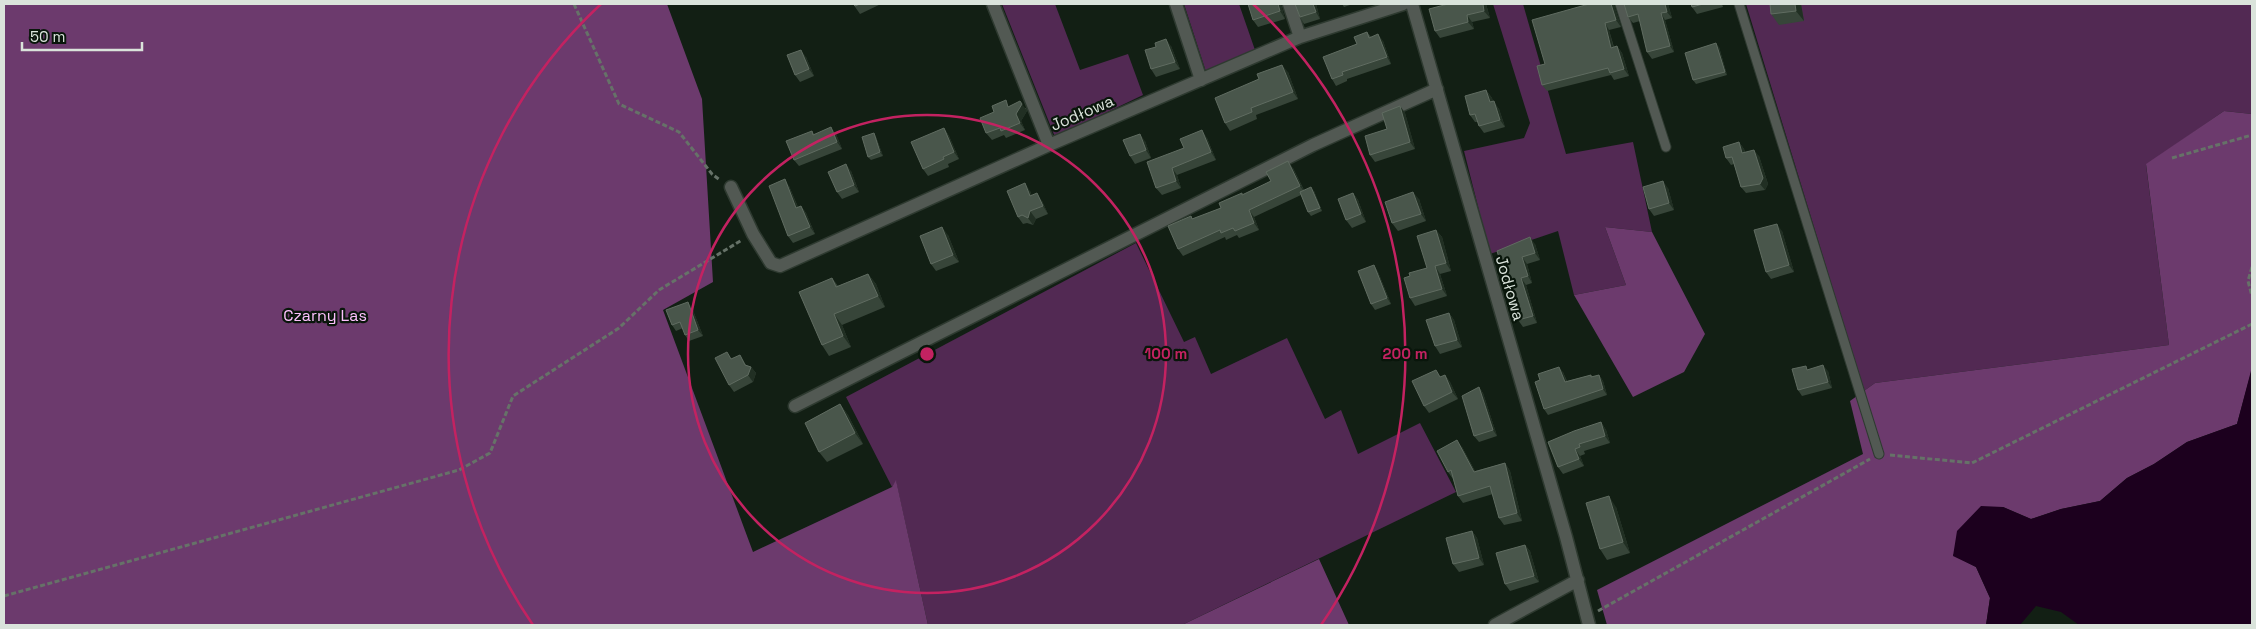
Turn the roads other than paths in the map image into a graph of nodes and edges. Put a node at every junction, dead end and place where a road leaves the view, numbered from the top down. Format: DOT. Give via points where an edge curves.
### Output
graph roads {
  1 [pos="994,4"];
  2 [pos="1176,4"];
  3 [pos="1289,4"];
  4 [pos="1403,4"];
  5 [pos="1412,4"];
  6 [pos="1620,4"];
  7 [pos="1739,4"];
  8 [pos="1300,37"];
  9 [pos="1201,80"];
  10 [pos="1438,89"];
  11 [pos="1049,145"];
  12 [pos="1666,147"];
  13 [pos="731,187"];
  14 [pos="795,406"];
  15 [pos="1878,454"];
  16 [pos="1578,580"];
  17 [pos="1588,621"];
  18 [pos="1495,625"];
  1 -- 11 [label="street"];
  2 -- 9 [label="street"];
  3 -- 8 [label="street"];
  4 -- 8 [label="street, Jodłowa"];
  5 -- 10 [label="street, Jodłowa"];
  6 -- 12 [label="lane"];
  7 -- 15 [label="lane"];
  8 -- 9 [label="street, Jodłowa"];
  9 -- 11 [label="street, Jodłowa"];
  10 -- 14 [label="street" via="1313,145"];
  10 -- 16 [label="street, Jodłowa"];
  11 -- 13 [label="street, Jodłowa" via="780,266 771,263 753,234"];
  16 -- 17 [label="street, Jodłowa"];
  16 -- 18 [label="street"];
}
